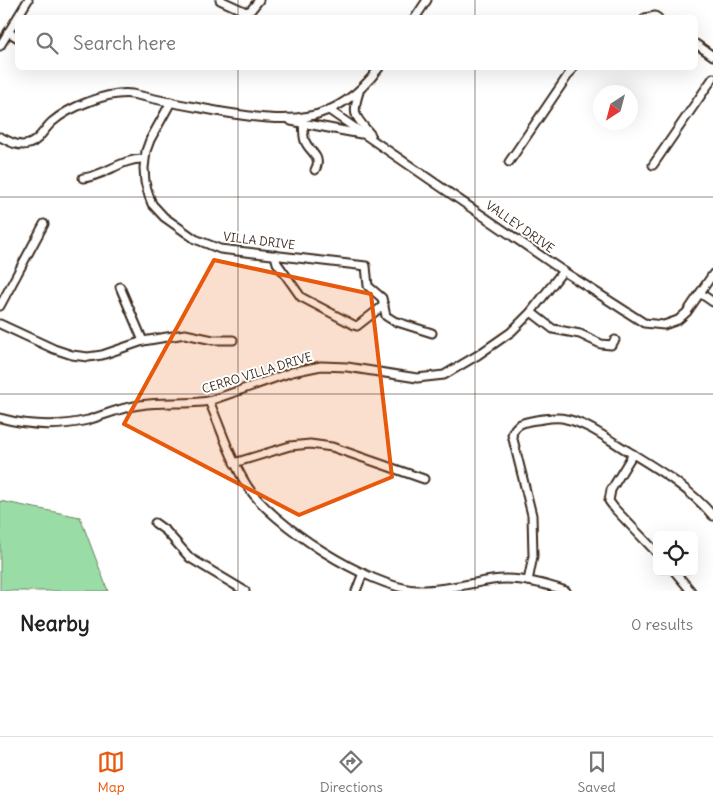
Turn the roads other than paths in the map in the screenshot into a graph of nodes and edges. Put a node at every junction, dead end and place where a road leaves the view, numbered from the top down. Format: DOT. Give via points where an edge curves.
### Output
graph roads {
  1 [pos="28,0"];
  2 [pos="220,0"];
  3 [pos="259,0"];
  4 [pos="427,0"];
  5 [pos="19,15"];
  6 [pos="417,15"];
  7 [pos="15,21"];
  8 [pos="8,32"];
  9 [pos="15,36"];
  10 [pos="698,45"];
  11 [pos="0,46"];
  12 [pos="713,56"];
  13 [pos="377,70"];
  14 [pos="572,70"];
  15 [pos="713,78"];
  16 [pos="360,90"];
  17 [pos="171,102"];
  18 [pos="329,110"];
  19 [pos="288,120"];
  20 [pos="303,124"];
  21 [pos="368,136"];
  22 [pos="0,137"];
  23 [pos="376,141"];
  24 [pos="144,159"];
  25 [pos="509,162"];
  26 [pos="653,165"];
  27 [pos="315,170"];
  28 [pos="83,178"];
  29 [pos="44,224"];
  30 [pos="275,255"];
  31 [pos="563,271"];
  32 [pos="713,274"];
  33 [pos="120,287"];
  34 [pos="700,293"];
  35 [pos="713,302"];
  36 [pos="384,305"];
  37 [pos="0,306"];
  38 [pos="531,312"];
  39 [pos="0,324"];
  40 [pos="432,333"];
  41 [pos="233,340"];
  42 [pos="616,340"];
  43 [pos="143,341"];
  44 [pos="210,401"];
  45 [pos="0,418"];
  46 [pos="633,454"];
  47 [pos="234,463"];
  48 [pos="424,479"];
  49 [pos="713,516"];
  50 [pos="155,523"];
  51 [pos="653,549"];
  52 [pos="363,573"];
  53 [pos="678,576"];
  54 [pos="528,581"];
  55 [pos="245,591"];
  56 [pos="356,591"];
  57 [pos="566,591"];
  58 [pos="690,591"];
  1 -- 5 [label="street"];
  2 -- 3 [label="street" via="246,12"];
  4 -- 6 [label="street"];
  7 -- 8 [label="street"];
  8 -- 9 [label="street"];
  8 -- 11 [label="street"];
  10 -- 12 [label="street"];
  13 -- 16 [label="street"];
  14 -- 25 [label="street"];
  15 -- 26 [label="street"];
  16 -- 18 [label="street"];
  16 -- 23 [label="street" via="355,113"];
  17 -- 19 [label="street, VALLEY DRIVE" via="250,117"];
  17 -- 22 [label="street, VALLEY DRIVE" via="132,94 111,94 61,116 29,144 19,145"];
  17 -- 24 [label="street, VILLA DRIVE" via="150,140"];
  18 -- 19 [label="street, VALLEY DRIVE"];
  18 -- 21 [label="street, VALLEY DRIVE"];
  19 -- 20 [label="street, VALLEY DRIVE"];
  20 -- 21 [label="street, VALLEY DRIVE"];
  20 -- 27 [label="street" via="306,143 316,158"];
  21 -- 23 [label="street, VALLEY DRIVE"];
  23 -- 31 [label="street, VALLEY DRIVE"];
  24 -- 28 [label="street" via="130,160"];
  24 -- 30 [label="street, VILLA DRIVE" via="145,182 152,204 187,235 220,249"];
  29 -- 37 [label="street"];
  30 -- 36 [label="street, VILLA DRIVE" via="366,266 368,286 382,298"];
  30 -- 36 [label="street" via="277,263 301,296 354,325"];
  31 -- 34 [label="street, VALLEY DRIVE" via="638,320 650,324 674,322"];
  31 -- 38 [label="street, CERRO VILLA DRIVE"];
  32 -- 34 [label="street"];
  33 -- 43 [label="street"];
  34 -- 35 [label="street"];
  36 -- 40 [label="street" via="389,318"];
  38 -- 42 [label="street" via="553,329 580,334 604,345 611,345"];
  38 -- 44 [label="street, CERRO VILLA DRIVE" via="504,337 444,375 417,378 321,366 292,372"];
  39 -- 43 [label="street" via="72,355 102,355"];
  41 -- 43 [label="street" via="185,334"];
  44 -- 45 [label="street, CERRO VILLA DRIVE" via="141,404 88,420 61,424 35,425"];
  44 -- 47 [label="street"];
  46 -- 49 [label="street" via="682,486"];
  46 -- 51 [label="street" via="611,490 610,501"];
  46 -- 54 [label="street" via="592,429 566,418 525,422 515,428 512,440 532,515 534,556"];
  47 -- 48 [label="street" via="290,446 310,444 332,447"];
  47 -- 52 [label="street" via="246,486 268,510 312,544"];
  50 -- 55 [label="street" via="190,558"];
  52 -- 54 [label="street" via="396,587 415,590 436,590 492,580"];
  52 -- 56 [label="street"];
  53 -- 58 [label="street"];
  54 -- 57 [label="street"];
}
